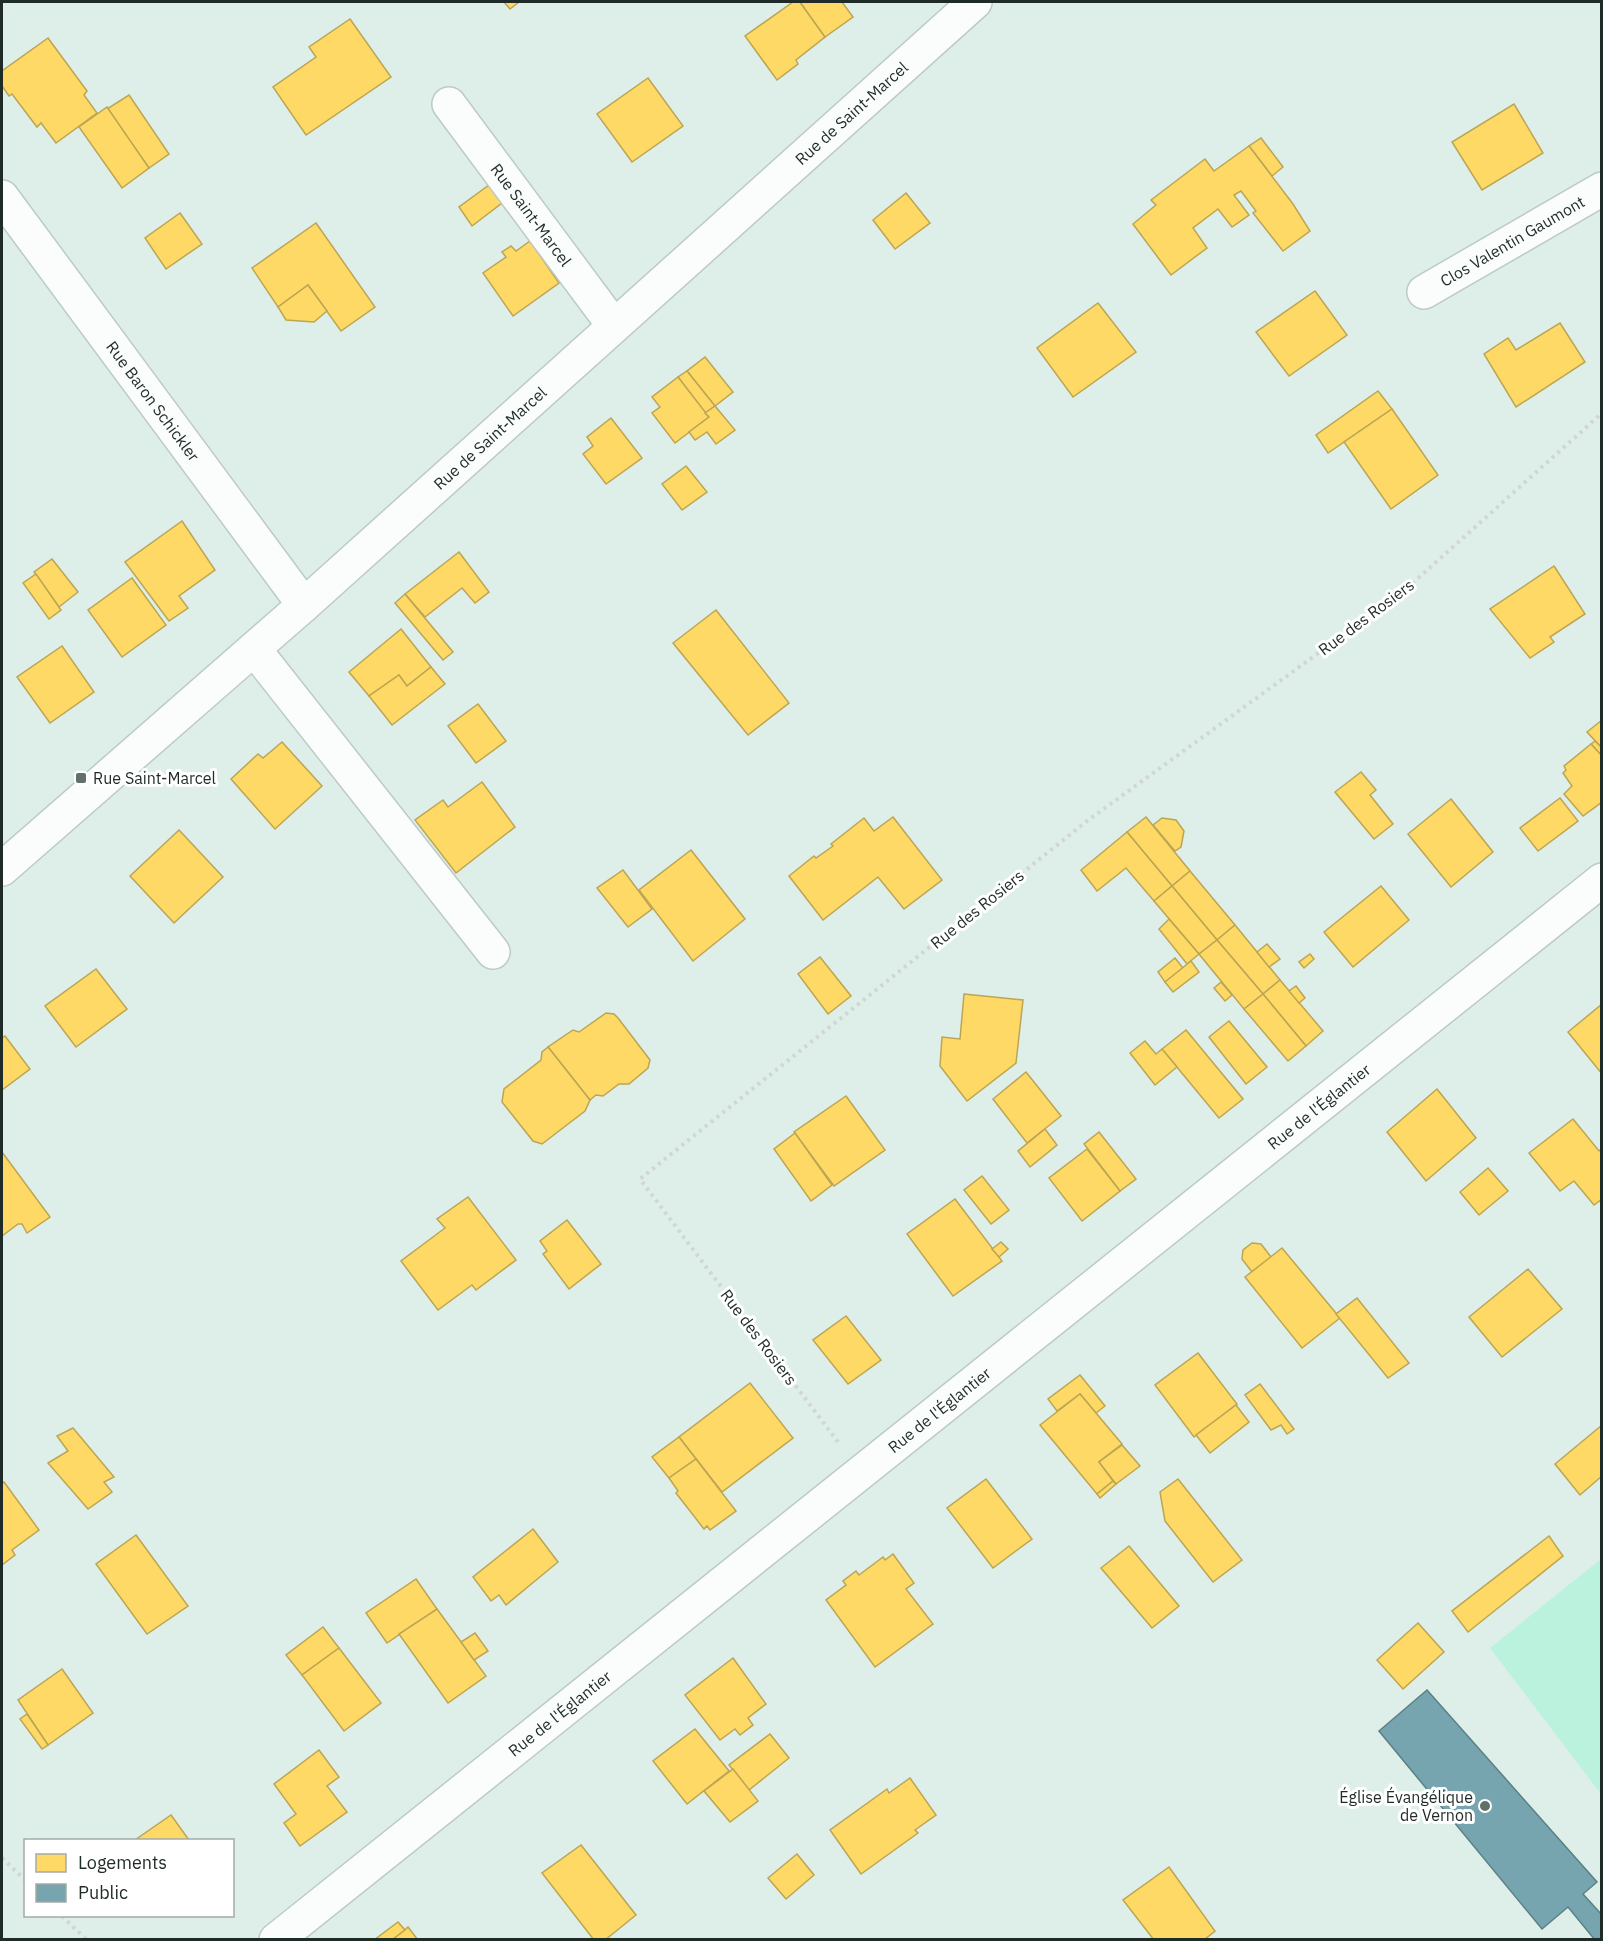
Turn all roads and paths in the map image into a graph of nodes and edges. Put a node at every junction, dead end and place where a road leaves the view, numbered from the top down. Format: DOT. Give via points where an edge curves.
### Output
graph roads {
  1 [pos="975,2"];
  2 [pos="450,104"];
  3 [pos="1602,189"];
  4 [pos="2,197"];
  5 [pos="1424,292"];
  6 [pos="614,326"];
  7 [pos="1602,413"];
  8 [pos="304,605"];
  9 [pos="254,649"];
  10 [pos="2,869"];
  11 [pos="1602,880"];
  12 [pos="493,952"];
  13 [pos="860,1471"];
  14 [pos="2,1857"];
  15 [pos="24,1879"];
  16 [pos="63,1917"];
  17 [pos="87,1940"];
  18 [pos="276,1940"];
  1 -- 6 [label="street, Rue de Saint-Marcel"];
  2 -- 6 [label="street, Rue Saint-Marcel"];
  3 -- 5 [label="street, Clos Valentin Gaumont"];
  4 -- 8 [label="street, Rue Baron Schickler"];
  6 -- 8 [label="street, Rue de Saint-Marcel"];
  7 -- 13 [label="path, Rue des Rosiers" via="1404,591 1087,821 640,1179"];
  8 -- 9 [label="street, Rue de Saint-Marcel"];
  9 -- 10 [label="street, Rue de Saint-Marcel"];
  9 -- 12 [label="street"];
  11 -- 13 [label="street, Rue de l'Églantier"];
  13 -- 18 [label="street, Rue de l'Églantier"];
  14 -- 15 [label="path"];
  16 -- 17 [label="path"];
}
